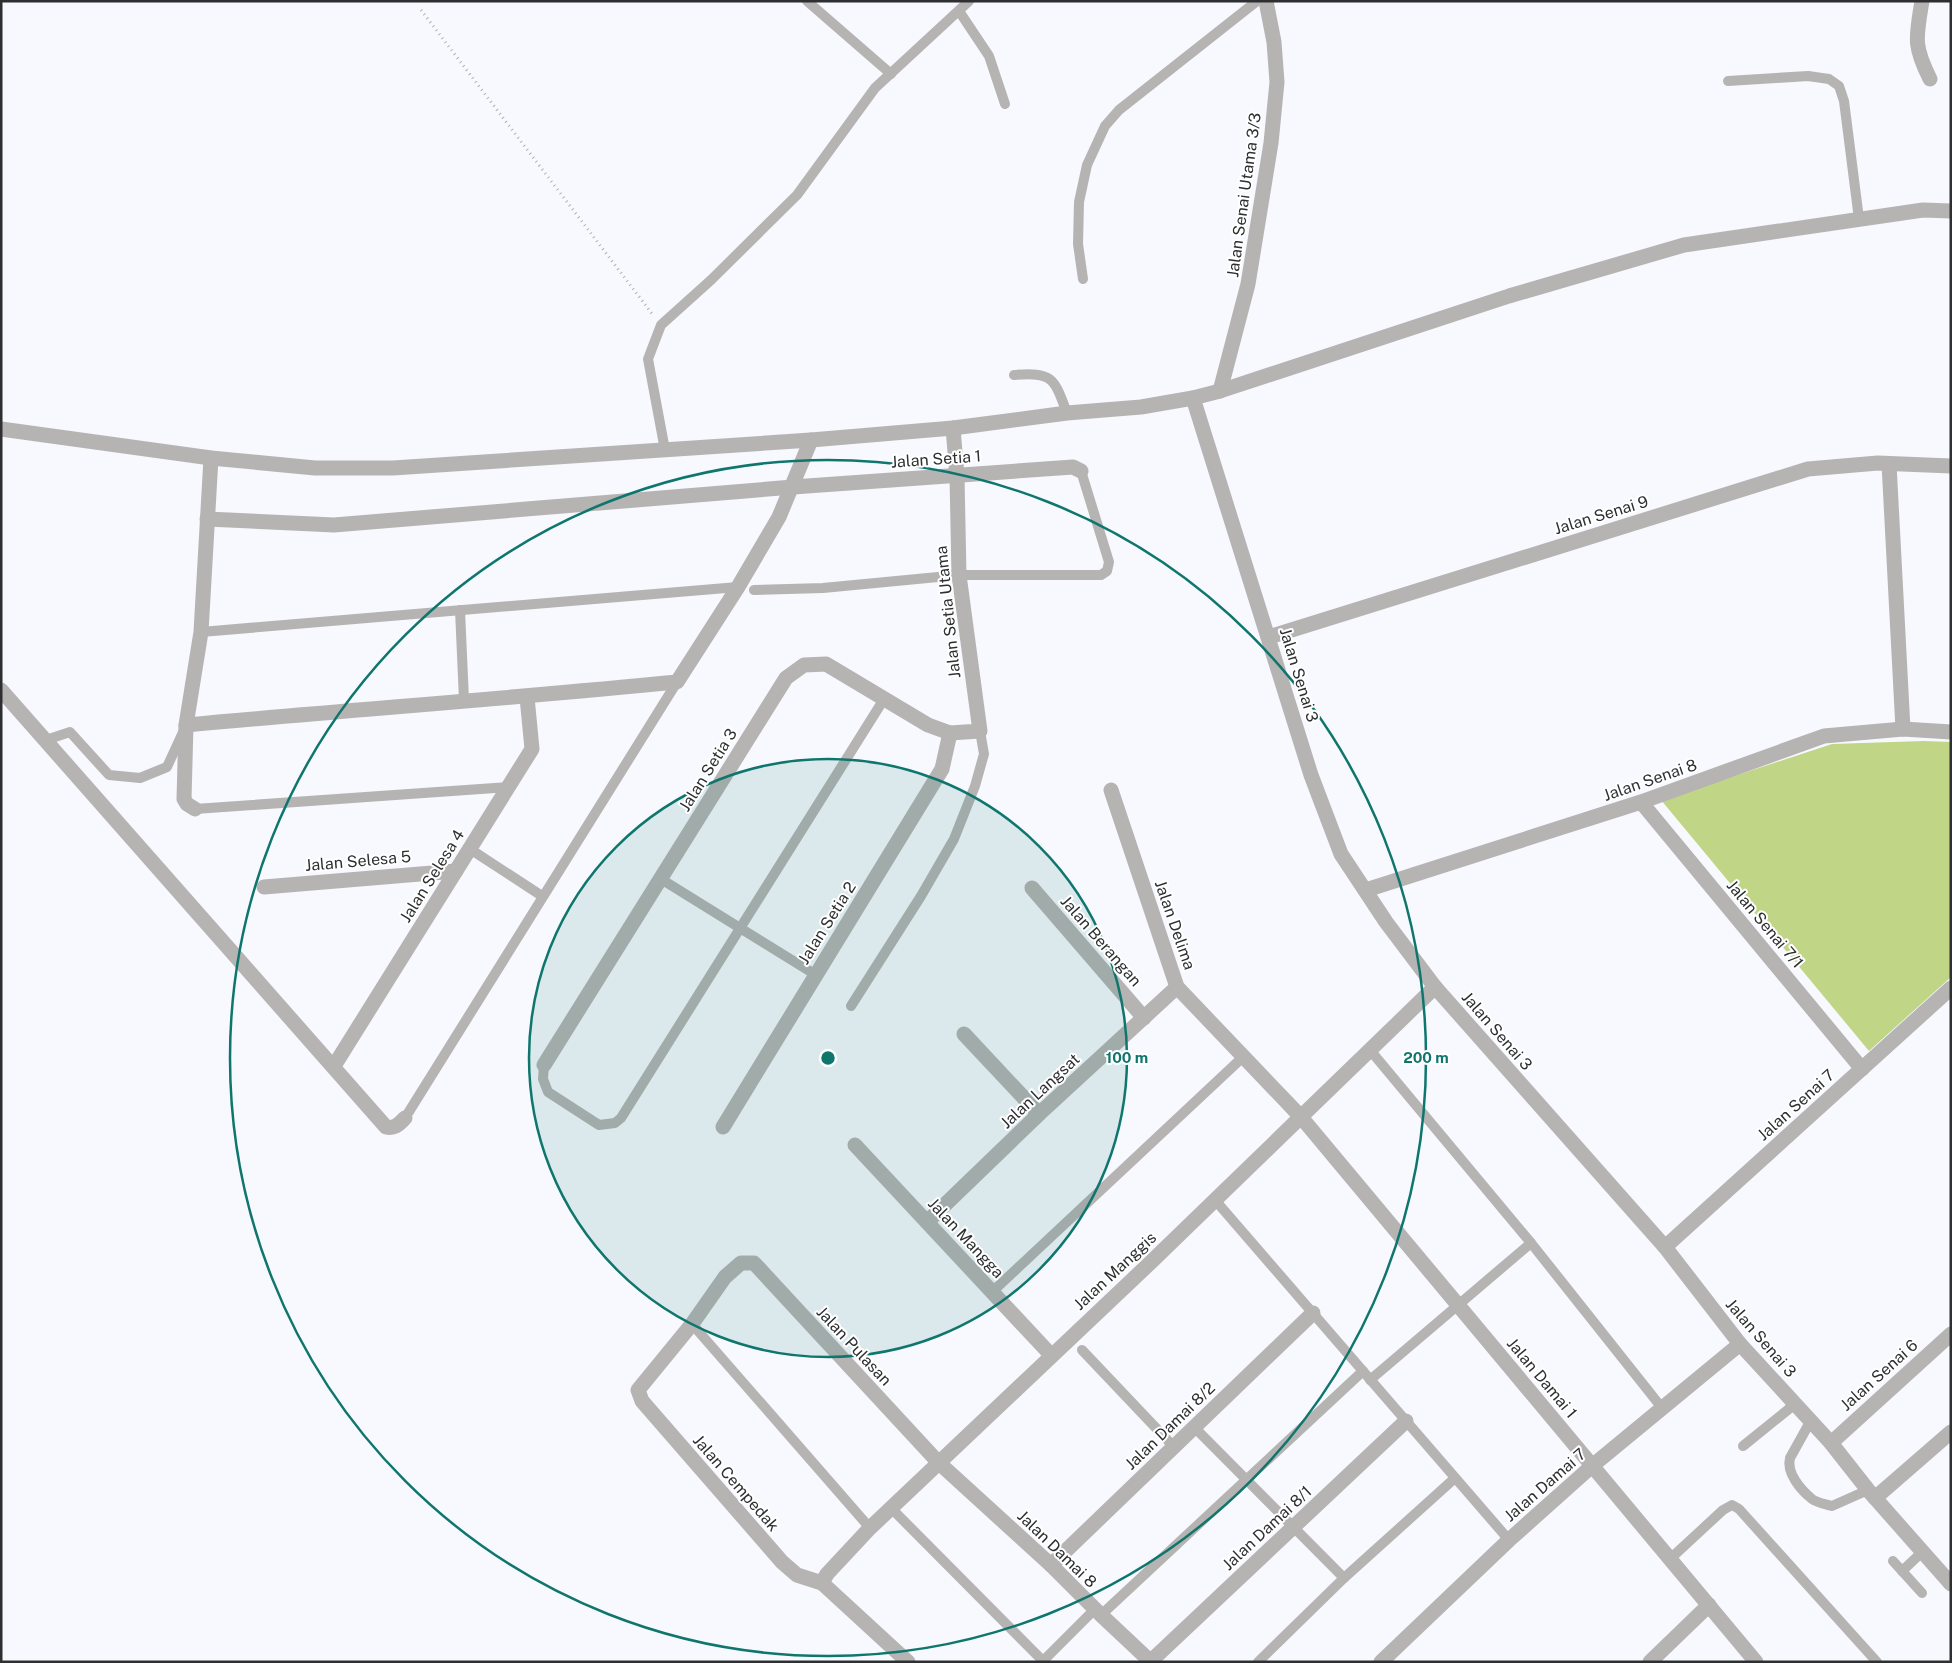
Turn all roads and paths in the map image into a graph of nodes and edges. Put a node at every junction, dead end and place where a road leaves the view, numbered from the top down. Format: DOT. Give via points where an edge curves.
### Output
graph roads {
  1 [pos="807,1"];
  2 [pos="969,1"];
  3 [pos="1257,1"];
  4 [pos="1266,1"];
  5 [pos="1922,1"];
  6 [pos="421,10"];
  7 [pos="959,11"];
  8 [pos="891,74"];
  9 [pos="1930,79"];
  10 [pos="1728,81"];
  11 [pos="1005,104"];
  12 [pos="1951,211"];
  13 [pos="1859,219"];
  14 [pos="1083,279"];
  15 [pos="661,325"];
  16 [pos="1014,375"];
  17 [pos="1220,391"];
  18 [pos="1193,398"];
  19 [pos="1067,413"];
  20 [pos="953,428"];
  21 [pos="1,429"];
  22 [pos="812,440"];
  23 [pos="665,450"];
  24 [pos="211,458"];
  25 [pos="1889,464"];
  26 [pos="1951,466"];
  27 [pos="1081,471"];
  28 [pos="957,476"];
  29 [pos="793,487"];
  30 [pos="207,519"];
  31 [pos="958,575"];
  32 [pos="738,587"];
  33 [pos="754,590"];
  34 [pos="460,610"];
  35 [pos="201,632"];
  36 [pos="1269,637"];
  37 [pos="677,682"];
  38 [pos="1,690"];
  39 [pos="527,697"];
  40 [pos="884,699"];
  41 [pos="464,700"];
  42 [pos="186,725"];
  43 [pos="1903,730"];
  44 [pos="980,731"];
  45 [pos="1951,732"];
  46 [pos="950,733"];
  47 [pos="46,740"];
  48 [pos="509,787"];
  49 [pos="1111,790"];
  50 [pos="1641,802"];
  51 [pos="195,809"];
  52 [pos="470,849"];
  53 [pos="456,870"];
  54 [pos="661,880"];
  55 [pos="264,887"];
  56 [pos="1032,888"];
  57 [pos="1366,890"];
  58 [pos="542,896"];
  59 [pos="740,930"];
  60 [pos="816,975"];
  61 [pos="1177,987"];
  62 [pos="1435,987"];
  63 [pos="1951,988"];
  64 [pos="851,1006"];
  65 [pos="1144,1018"];
  66 [pos="964,1034"];
  67 [pos="1370,1050"];
  68 [pos="1243,1057"];
  69 [pos="544,1065"];
  70 [pos="334,1066"];
  71 [pos="1862,1069"];
  72 [pos="1039,1114"];
  73 [pos="1301,1117"];
  74 [pos="405,1118"];
  75 [pos="723,1127"];
  76 [pos="855,1145"];
  77 [pos="1215,1200"];
  78 [pos="927,1222"];
  79 [pos="1531,1243"];
  80 [pos="1665,1247"];
  81 [pos="992,1292"];
  82 [pos="1457,1304"];
  83 [pos="1313,1313"];
  84 [pos="692,1324"];
  85 [pos="1951,1334"];
  86 [pos="1740,1344"];
  87 [pos="1082,1350"];
  88 [pos="1051,1356"];
  89 [pos="1363,1371"];
  90 [pos="1370,1380"];
  91 [pos="1795,1404"];
  92 [pos="1662,1408"];
  93 [pos="1406,1421"];
  94 [pos="1810,1422"];
  95 [pos="1194,1427"];
  96 [pos="1951,1432"];
  97 [pos="1831,1443"];
  98 [pos="1743,1446"];
  99 [pos="1174,1447"];
  100 [pos="938,1462"];
  101 [pos="1592,1466"];
  102 [pos="1455,1478"];
  103 [pos="1246,1480"];
  104 [pos="1872,1494"];
  105 [pos="891,1508"];
  106 [pos="1294,1527"];
  107 [pos="870,1528"];
  108 [pos="1509,1540"];
  109 [pos="1922,1552"];
  110 [pos="1670,1559"];
  111 [pos="1893,1561"];
  112 [pos="1051,1565"];
  113 [pos="1902,1570"];
  114 [pos="1344,1578"];
  115 [pos="822,1583"];
  116 [pos="1951,1584"];
  117 [pos="1922,1593"];
  118 [pos="1709,1605"];
  119 [pos="1098,1612"];
  120 [pos="1043,1661"];
  121 [pos="908,1662"];
  122 [pos="1151,1662"];
  123 [pos="1258,1662"];
  124 [pos="1381,1662"];
  125 [pos="1650,1662"];
  126 [pos="1756,1662"];
  127 [pos="1877,1662"];
  1 -- 8 [label="lane"];
  2 -- 7 [label="lane"];
  3 -- 14 [label="lane" via="1119,110 1105,126 1087,165 1079,202 1078,244"];
  4 -- 17 [label="street, Jalan Senai Utama 3/3" via="1277,82 1271,143 1248,284"];
  5 -- 9 [label="street" via="1916,39 1921,61"];
  6 -- 15 [label="path"];
  7 -- 8 [label="lane"];
  7 -- 11 [label="lane" via="988,56"];
  8 -- 15 [label="lane" via="875,88 797,195"];
  10 -- 13 [label="lane" via="1808,76 1829,80 1839,86 1844,101"];
  12 -- 13 [label="street" via="1923,210"];
  13 -- 17 [label="street" via="1684,245 1510,296"];
  15 -- 23 [label="lane" via="648,359"];
  16 -- 19 [label="lane" via="1036,374 1050,380 1056,385"];
  17 -- 18 [label="street"];
  18 -- 19 [label="street" via="1141,407"];
  18 -- 36 [label="street, Jalan Senai 3"];
  19 -- 20 [label="street"];
  20 -- 22 [label="street"];
  20 -- 28 [label="street, Jalan Setia Utama"];
  21 -- 24 [label="street"];
  22 -- 23 [label="street"];
  22 -- 29 [label="street"];
  23 -- 24 [label="street" via="393,468 315,468"];
  24 -- 30 [label="street"];
  25 -- 26 [label="street, Jalan Senai 9"];
  25 -- 36 [label="street, Jalan Senai 9" via="1808,469"];
  25 -- 43 [label="street"];
  27 -- 28 [label="street, Jalan Setia 1" via="1073,467"];
  27 -- 31 [label="lane" via="1109,562 1107,570 1101,575"];
  28 -- 29 [label="street, Jalan Setia 1"];
  28 -- 31 [label="street, Jalan Setia Utama"];
  29 -- 30 [label="street, Jalan Setia 1" via="334,525"];
  29 -- 32 [label="street" via="779,518"];
  30 -- 35 [label="street"];
  31 -- 33 [label="lane"];
  31 -- 44 [label="street, Jalan Setia Utama"];
  32 -- 34 [label="lane"];
  32 -- 37 [label="street"];
  34 -- 35 [label="lane"];
  34 -- 41 [label="lane"];
  35 -- 42 [label="street"];
  36 -- 57 [label="street, Jalan Senai 3" via="1311,775 1341,854"];
  37 -- 39 [label="street"];
  37 -- 58 [label="lane"];
  38 -- 47 [label="street"];
  39 -- 41 [label="street"];
  39 -- 48 [label="street, Jalan Selesa 4" via="532,749"];
  40 -- 46 [label="street, Jalan Setia 3" via="928,725"];
  40 -- 54 [label="street, Jalan Setia 3" via="826,664 804,666 786,678"];
  40 -- 59 [label="lane"];
  41 -- 42 [label="street"];
  42 -- 47 [label="lane" via="167,767 140,778 109,775 70,732"];
  42 -- 51 [label="street" via="184,799"];
  43 -- 45 [label="street, Jalan Senai 8"];
  43 -- 50 [label="street, Jalan Senai 8" via="1824,736"];
  44 -- 46 [label="street, Jalan Setia 3"];
  44 -- 64 [label="lane" via="984,754 976,786 954,839 899,933"];
  46 -- 60 [label="street, Jalan Setia 2" via="942,769"];
  47 -- 70 [label="street"];
  48 -- 51 [label="lane"];
  48 -- 52 [label="street, Jalan Selesa 4"];
  49 -- 61 [label="street, Jalan Delima"];
  50 -- 57 [label="street, Jalan Senai 8"];
  50 -- 71 [label="street, Jalan Senai 7/1"];
  52 -- 53 [label="street, Jalan Selesa 4"];
  52 -- 58 [label="lane"];
  53 -- 55 [label="street, Jalan Selesa 5"];
  53 -- 70 [label="street, Jalan Selesa 4"];
  54 -- 59 [label="lane"];
  54 -- 69 [label="street, Jalan Setia 3"];
  56 -- 65 [label="street, Jalan Berangan"];
  57 -- 62 [label="street, Jalan Senai 3"];
  58 -- 74 [label="lane"];
  59 -- 60 [label="lane"];
  59 -- 69 [label="lane" via="626,1111 615,1123 598,1125 548,1092 543,1079"];
  60 -- 75 [label="street, Jalan Setia 2"];
  61 -- 65 [label="street, Jalan Langsat"];
  61 -- 68 [label="street, Jalan Delima"];
  62 -- 67 [label="street, Jalan Manggis"];
  62 -- 80 [label="street, Jalan Senai 3"];
  63 -- 71 [label="street, Jalan Senai 7"];
  65 -- 72 [label="street, Jalan Langsat"];
  66 -- 72 [label="street"];
  67 -- 73 [label="street, Jalan Manggis"];
  67 -- 79 [label="lane"];
  68 -- 73 [label="street, Jalan Delima"];
  68 -- 81 [label="lane"];
  70 -- 74 [label="street" via="386,1127 397,1126"];
  71 -- 80 [label="street, Jalan Senai 7"];
  72 -- 78 [label="street, Jalan Langsat"];
  73 -- 77 [label="street, Jalan Manggis"];
  73 -- 82 [label="street, Jalan Damai 1"];
  76 -- 78 [label="street, Jalan Mangga"];
  77 -- 83 [label="lane"];
  77 -- 88 [label="street, Jalan Manggis"];
  78 -- 81 [label="street, Jalan Mangga"];
  79 -- 82 [label="lane"];
  79 -- 92 [label="lane"];
  80 -- 86 [label="street, Jalan Senai 3"];
  81 -- 88 [label="street, Jalan Mangga"];
  82 -- 90 [label="lane"];
  82 -- 101 [label="street, Jalan Damai 1"];
  83 -- 89 [label="lane"];
  83 -- 95 [label="street, Jalan Damai 8/2"];
  84 -- 100 [label="street, Jalan Pulasan" via="725,1277 741,1263 754,1263"];
  84 -- 107 [label="lane"];
  84 -- 115 [label="street, Jalan Cempedak" via="638,1390 642,1401 782,1562 796,1575"];
  85 -- 97 [label="street, Jalan Senai 6"];
  86 -- 91 [label="street, Jalan Senai 3"];
  86 -- 92 [label="street, Jalan Damai 7"];
  87 -- 99 [label="lane"];
  88 -- 100 [label="street, Jalan Manggis"];
  89 -- 90 [label="lane"];
  89 -- 103 [label="lane"];
  90 -- 93 [label="lane"];
  91 -- 94 [label="street, Jalan Senai 3"];
  91 -- 98 [label="lane"];
  92 -- 101 [label="street, Jalan Damai 7"];
  93 -- 102 [label="lane"];
  93 -- 106 [label="street, Jalan Damai 8/1"];
  94 -- 97 [label="street, Jalan Senai 3"];
  94 -- 104 [label="lane" via="1788,1464 1796,1483 1814,1500 1832,1506"];
  95 -- 99 [label="street, Jalan Damai 8/2"];
  95 -- 103 [label="lane"];
  96 -- 104 [label="street"];
  97 -- 104 [label="street, Jalan Senai 3"];
  99 -- 112 [label="street, Jalan Damai 8/2"];
  100 -- 105 [label="street, Jalan Manggis"];
  100 -- 112 [label="street, Jalan Damai 8"];
  101 -- 108 [label="street, Jalan Damai 7"];
  101 -- 110 [label="street, Jalan Damai 1"];
  102 -- 108 [label="lane"];
  102 -- 114 [label="lane"];
  103 -- 106 [label="lane"];
  103 -- 119 [label="lane"];
  104 -- 109 [label="street, Jalan Senai 3"];
  105 -- 107 [label="street, Jalan Manggis"];
  105 -- 120 [label="lane"];
  106 -- 114 [label="lane"];
  106 -- 122 [label="street, Jalan Damai 8/1"];
  107 -- 115 [label="street, Jalan Manggis"];
  108 -- 124 [label="street, Jalan Damai 7"];
  109 -- 113 [label="lane"];
  109 -- 116 [label="street, Jalan Senai 3"];
  110 -- 118 [label="street, Jalan Damai 1"];
  110 -- 127 [label="lane" via="1732,1505"];
  111 -- 113 [label="lane"];
  112 -- 119 [label="street, Jalan Damai 8"];
  113 -- 117 [label="lane"];
  114 -- 123 [label="lane"];
  115 -- 121 [label="street"];
  118 -- 125 [label="street"];
  118 -- 126 [label="street, Jalan Damai 1"];
  119 -- 120 [label="lane"];
  119 -- 122 [label="street, Jalan Damai 8"];
}
